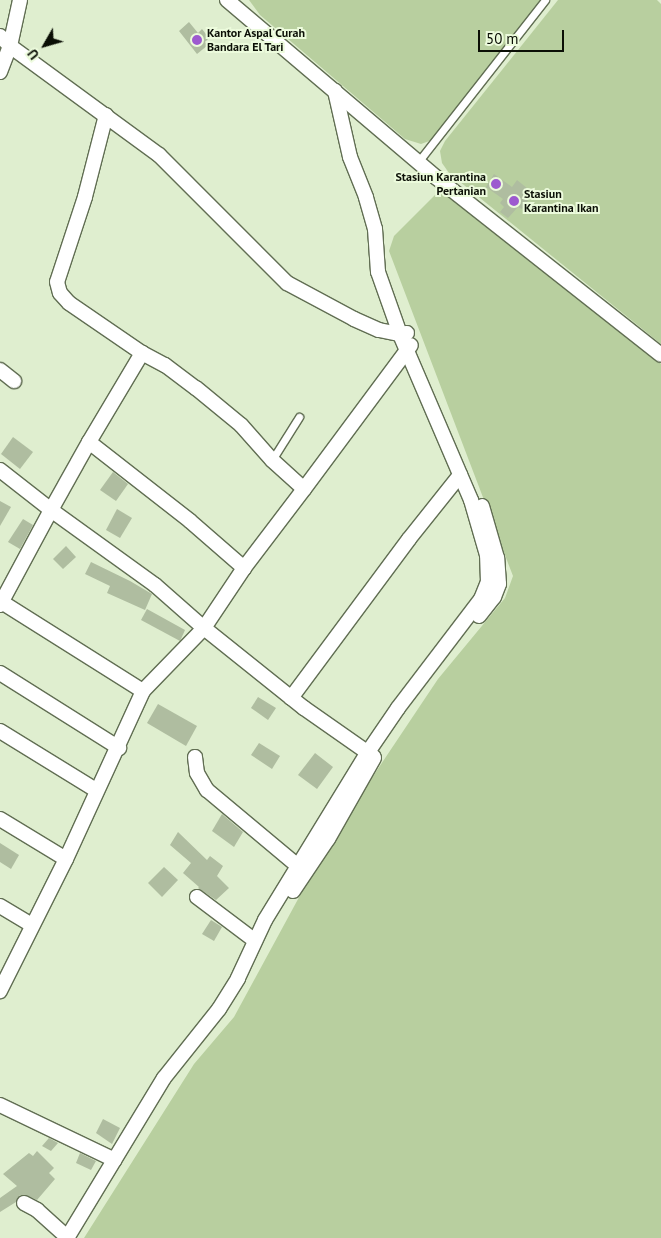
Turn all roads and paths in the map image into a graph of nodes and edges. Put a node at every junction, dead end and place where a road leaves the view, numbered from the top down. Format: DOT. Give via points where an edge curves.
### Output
graph roads {
  1 [pos="20,0"];
  2 [pos="228,0"];
  3 [pos="544,0"];
  4 [pos="5,41"];
  5 [pos="0,72"];
  6 [pos="335,91"];
  7 [pos="106,115"];
  8 [pos="418,162"];
  9 [pos="406,340"];
  10 [pos="142,353"];
  11 [pos="661,355"];
  12 [pos="0,370"];
  13 [pos="14,381"];
  14 [pos="299,417"];
  15 [pos="88,442"];
  16 [pos="272,460"];
  17 [pos="0,470"];
  18 [pos="460,475"];
  19 [pos="304,489"];
  20 [pos="51,510"];
  21 [pos="244,568"];
  22 [pos="1,603"];
  23 [pos="204,628"];
  24 [pos="0,673"];
  25 [pos="143,691"];
  26 [pos="292,698"];
  27 [pos="0,731"];
  28 [pos="119,748"];
  29 [pos="372,755"];
  30 [pos="195,757"];
  31 [pos="96,790"];
  32 [pos="0,819"];
  33 [pos="66,859"];
  34 [pos="301,869"];
  35 [pos="197,897"];
  36 [pos="0,906"];
  37 [pos="32,925"];
  38 [pos="254,940"];
  39 [pos="0,991"];
  40 [pos="0,1105"];
  41 [pos="115,1160"];
  42 [pos="24,1203"];
  43 [pos="68,1238"];
  44 [pos="76,1238"];
  1 -- 4 [label="street"];
  2 -- 6 [label="street"];
  3 -- 8 [label="lane"];
  4 -- 5 [label="street"];
  4 -- 7 [label="street"];
  6 -- 8 [label="street"];
  6 -- 9 [label="street" via="350,158 366,197 374,230 378,272"];
  7 -- 9 [label="street" via="159,155 287,282 354,319"];
  7 -- 10 [label="street" via="85,196 57,282 60,293 69,303"];
  8 -- 11 [label="street"];
  9 -- 18 [label="street"];
  9 -- 19 [label="street"];
  9 -- 29 [label="street" via="478,497 497,558 499,584 494,597"];
  10 -- 15 [label="street"];
  10 -- 16 [label="street" via="165,365 203,393 241,425"];
  12 -- 13 [label="street"];
  14 -- 16 [label="lane"];
  15 -- 20 [label="street"];
  15 -- 21 [label="street" via="190,521"];
  16 -- 19 [label="street"];
  17 -- 20 [label="street"];
  18 -- 26 [label="street" via="409,538"];
  18 -- 29 [label="street" via="487,555 489,574 486,589"];
  19 -- 21 [label="street"];
  20 -- 22 [label="street"];
  20 -- 23 [label="street" via="156,584"];
  21 -- 23 [label="street"];
  22 -- 25 [label="street"];
  23 -- 25 [label="street"];
  23 -- 26 [label="street"];
  24 -- 28 [label="street"];
  25 -- 28 [label="street"];
  26 -- 29 [label="street"];
  27 -- 31 [label="street"];
  28 -- 31 [label="street"];
  29 -- 34 [label="street"];
  30 -- 34 [label="street" via="197,773 207,790"];
  31 -- 33 [label="street"];
  32 -- 33 [label="street"];
  33 -- 37 [label="street"];
  34 -- 38 [label="street"];
  34 -- 44 [label="street" via="228,1011 175,1076"];
  35 -- 38 [label="street"];
  36 -- 37 [label="street"];
  37 -- 39 [label="street"];
  38 -- 41 [label="street" via="238,978 219,1009 164,1078"];
  40 -- 41 [label="street"];
  41 -- 43 [label="street"];
  42 -- 43 [label="street" via="37,1210"];
}
